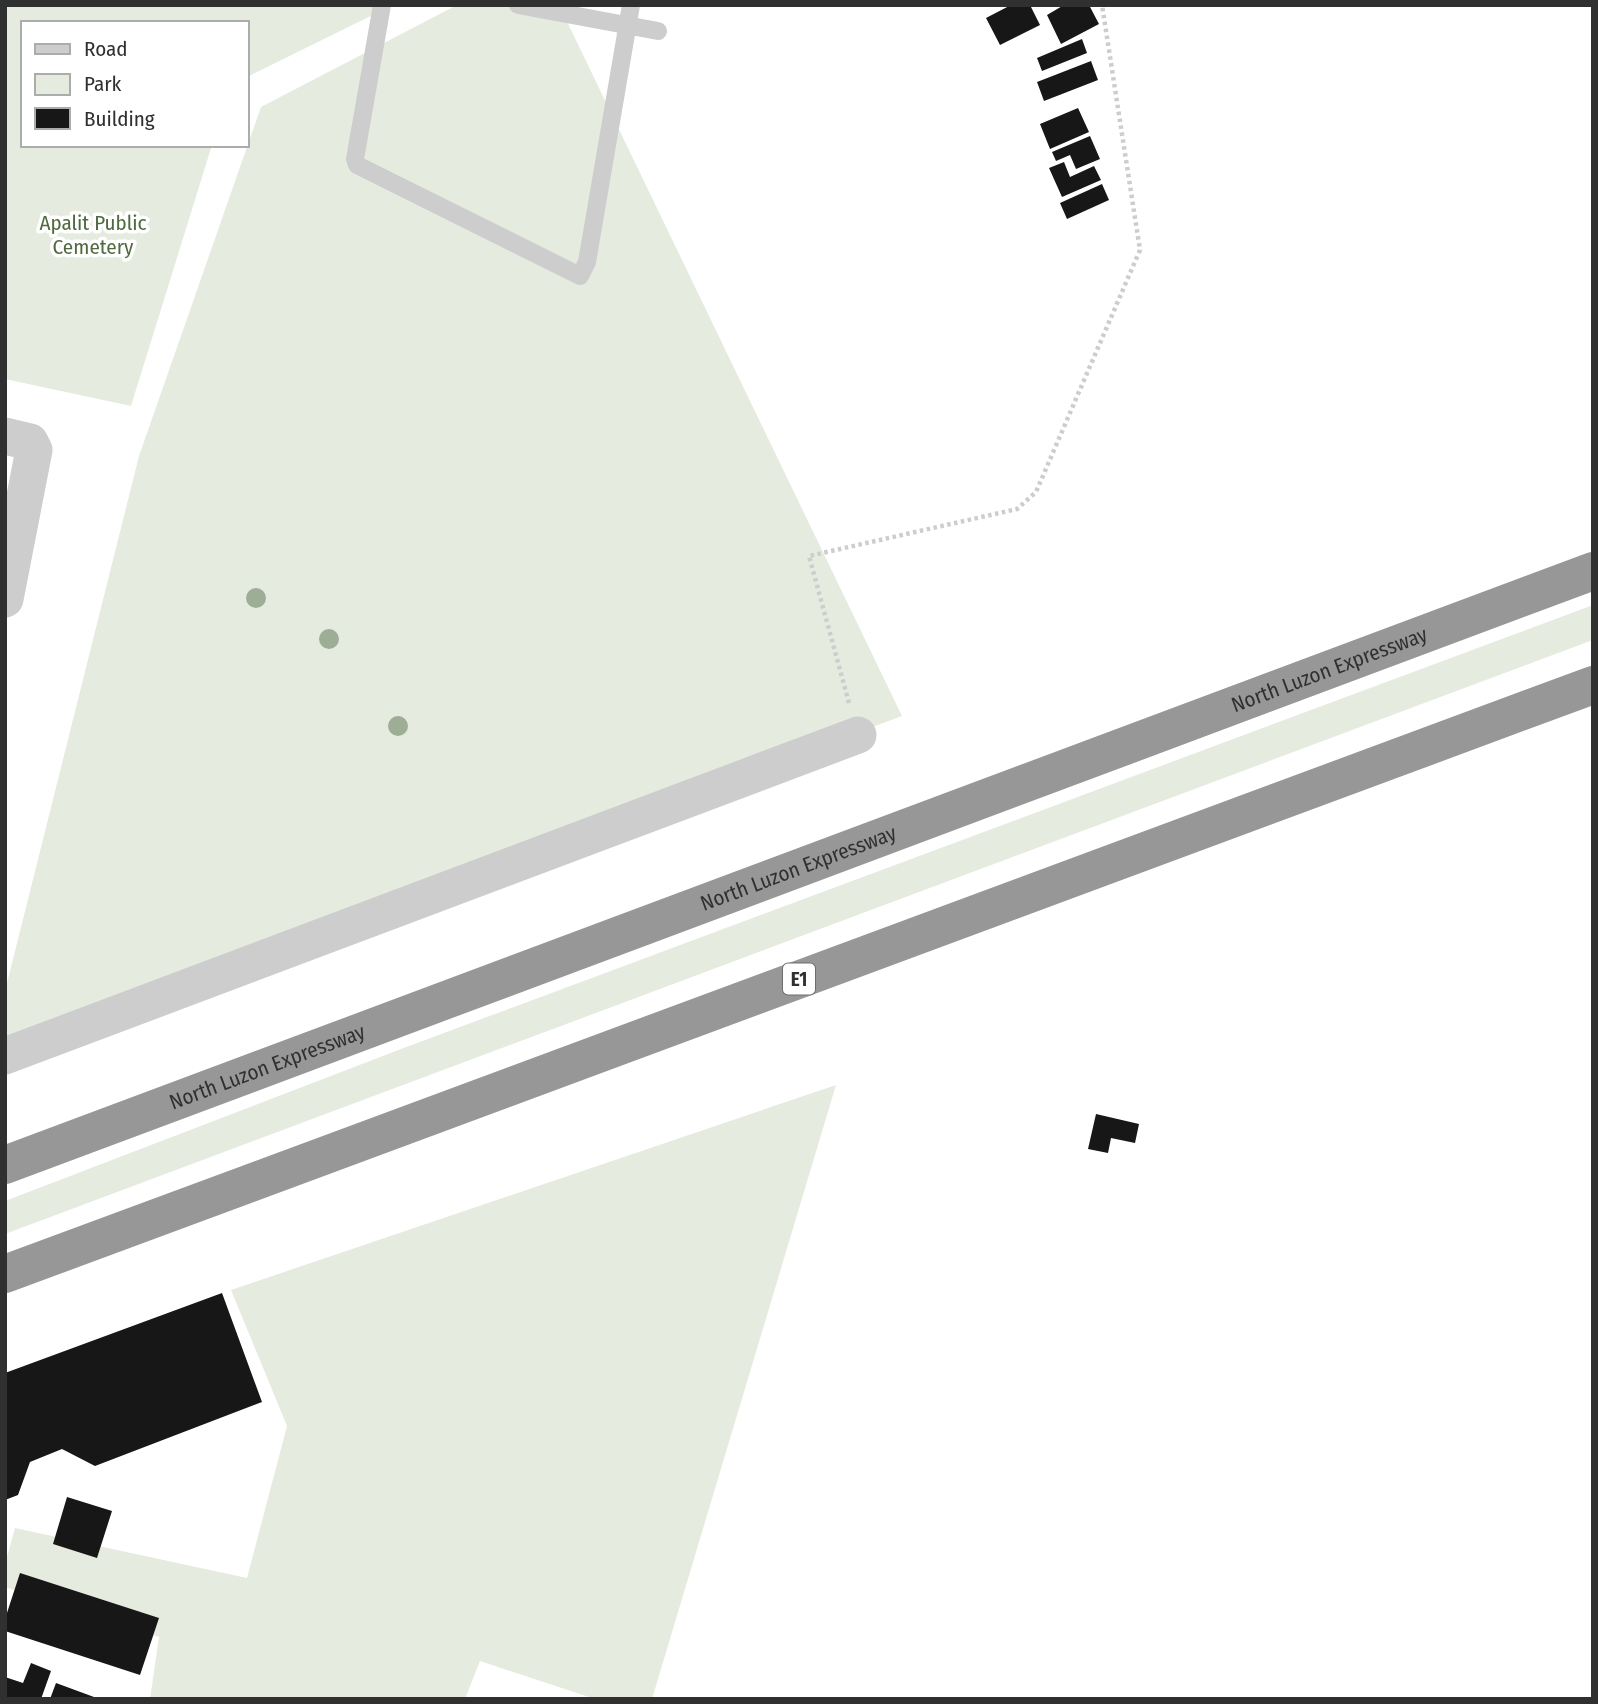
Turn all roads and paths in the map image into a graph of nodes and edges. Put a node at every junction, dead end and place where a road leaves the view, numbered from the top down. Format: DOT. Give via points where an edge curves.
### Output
graph roads {
  1 [pos="382,5"];
  2 [pos="518,5"];
  3 [pos="631,5"];
  4 [pos="1102,5"];
  5 [pos="627,26"];
  6 [pos="658,32"];
  7 [pos="5,436"];
  8 [pos="1593,571"];
  9 [pos="7,582"];
  10 [pos="1593,685"];
  11 [pos="858,735"];
  12 [pos="5,1056"];
  13 [pos="5,1165"];
  14 [pos="5,1274"];
  1 -- 5 [label="lane" via="357,165 580,276 587,262"];
  2 -- 5 [label="lane"];
  3 -- 5 [label="lane"];
  4 -- 11 [label="path" via="1140,250 1036,492 1017,509 809,556"];
  5 -- 6 [label="lane"];
  7 -- 9 [label="street" via="30,442 34,450"];
  8 -- 13 [label="highway, North Luzon Expressway"];
  10 -- 14 [label="highway, E1"];
  11 -- 12 [label="street"];
}
